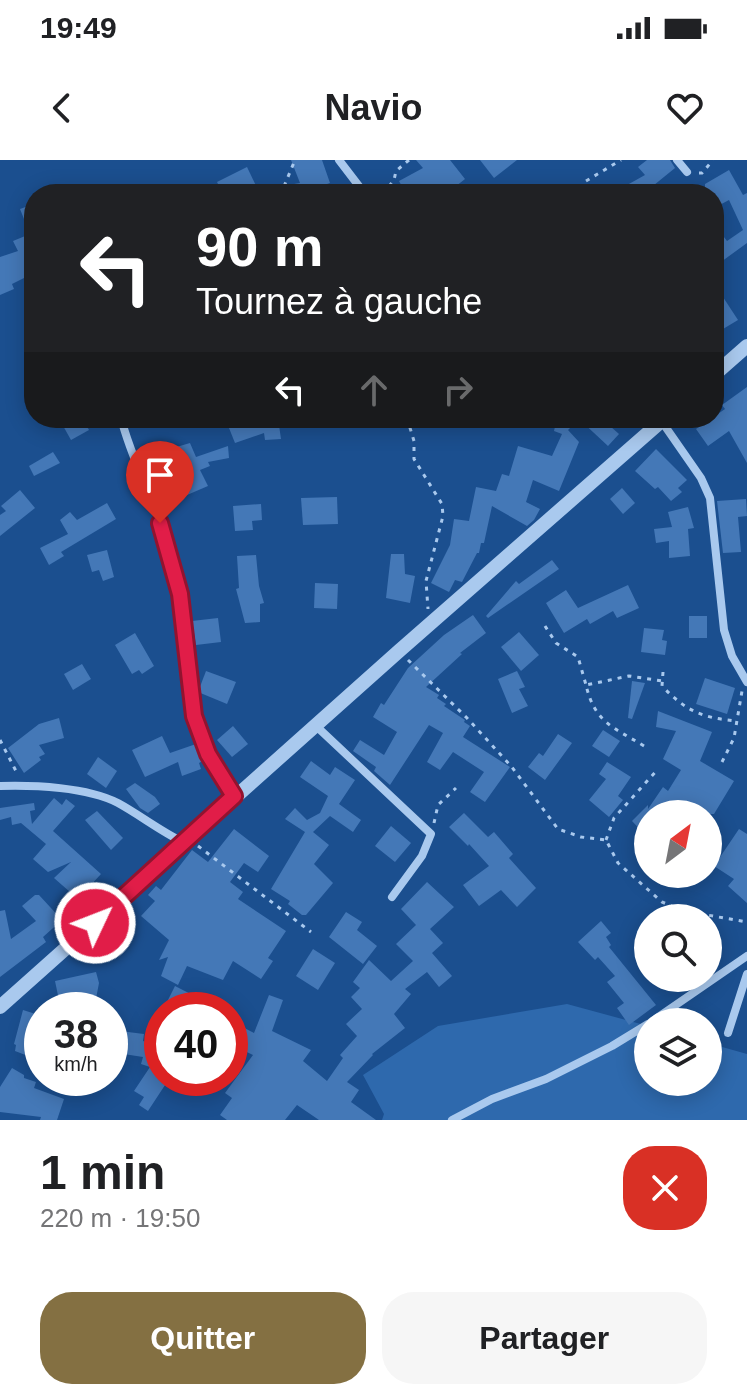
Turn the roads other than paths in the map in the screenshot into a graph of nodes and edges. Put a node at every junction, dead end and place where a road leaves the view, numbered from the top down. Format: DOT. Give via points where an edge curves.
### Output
graph roads {
  1 [pos="339,160"];
  2 [pos="677,160"];
  3 [pos="687,172"];
  4 [pos="357,184"];
  5 [pos="747,346"];
  6 [pos="724,366"];
  7 [pos="124,428"];
  8 [pos="652,428"];
  9 [pos="668,428"];
  10 [pos="745,679"];
  11 [pos="315,725"];
  12 [pos="0,786"];
  13 [pos="234,796"];
  14 [pos="183,842"];
  15 [pos="392,897"];
  16 [pos="747,956"];
  17 [pos="747,974"];
  18 [pos="0,1007"];
  19 [pos="671,1008"];
  20 [pos="634,1032"];
  21 [pos="728,1033"];
  22 [pos="452,1120"];
  1 -- 4 [label="street"];
  2 -- 3 [label="street"];
  5 -- 6 [label="street"];
  7 -- 13 [label="street" via="167,543 180,594 194,716 208,754"];
  8 -- 11 [label="street"];
  9 -- 10 [label="street" via="710,498 724,630"];
  11 -- 13 [label="street"];
  11 -- 15 [label="street" via="431,834"];
  12 -- 14 [label="street" via="88,793 116,802"];
  13 -- 14 [label="street"];
  14 -- 18 [label="street"];
  16 -- 19 [label="street"];
  17 -- 21 [label="street"];
  20 -- 22 [label="street"];
}
